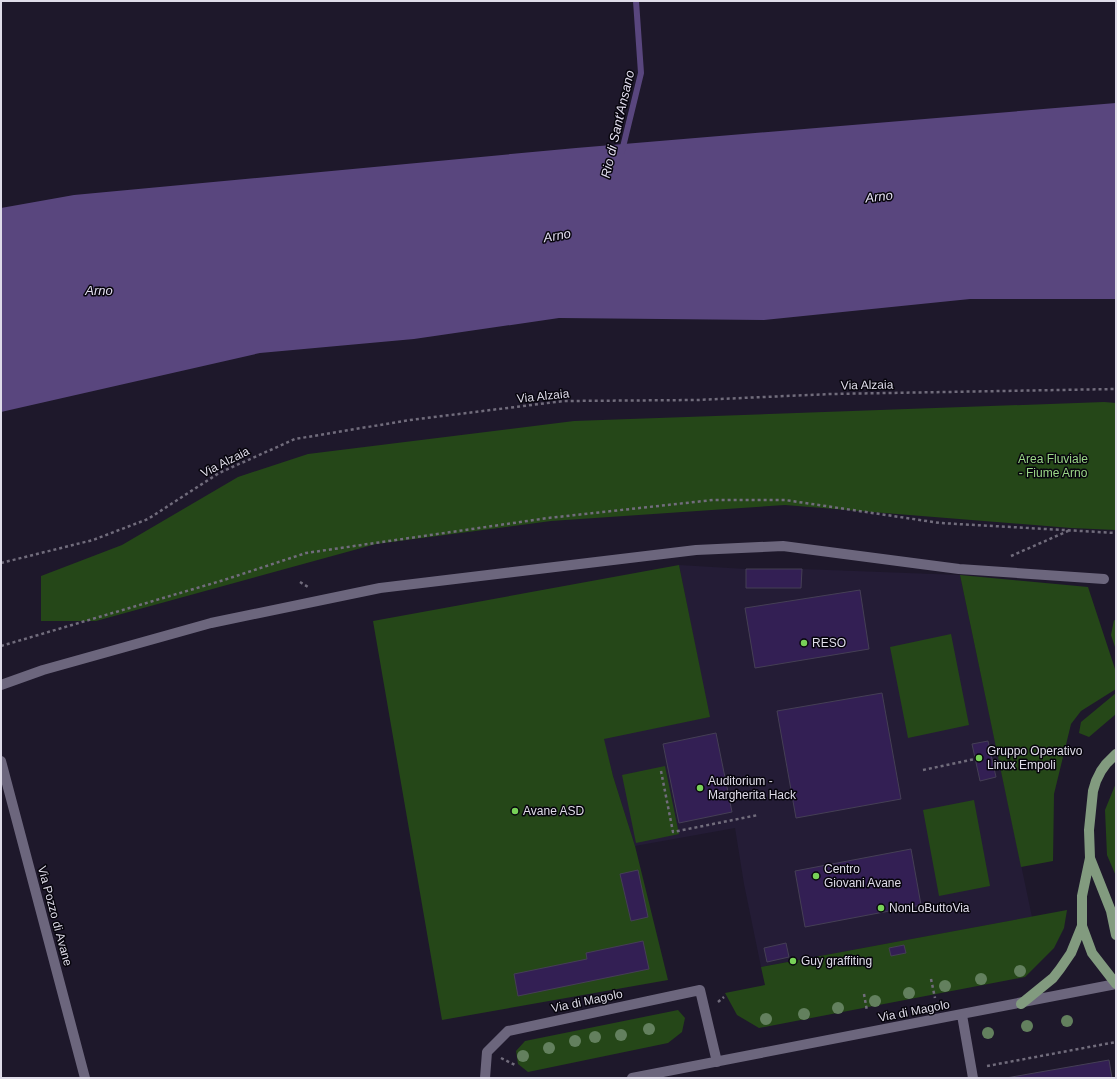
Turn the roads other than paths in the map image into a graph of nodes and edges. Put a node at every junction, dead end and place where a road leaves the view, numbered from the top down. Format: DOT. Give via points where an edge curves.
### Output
graph roads {
  1 [pos="1104,579"];
  2 [pos="1,685"];
  3 [pos="1116,754"];
  4 [pos="1,761"];
  5 [pos="1090,858"];
  6 [pos="1113,913"];
  7 [pos="1082,926"];
  8 [pos="1116,935"];
  9 [pos="1116,984"];
  10 [pos="1021,1004"];
  11 [pos="962,1015"];
  12 [pos="717,1062"];
  13 [pos="972,1073"];
  14 [pos="85,1078"];
  15 [pos="485,1078"];
  16 [pos="632,1078"];
  1 -- 2 [label="street" via="959,569 783,546 696,550 380,588 210,623 43,670"];
  3 -- 5 [label="main road" via="1106,764 1093,791 1089,830"];
  4 -- 14 [label="street, Via Pozzo di Avane"];
  5 -- 6 [label="main road"];
  5 -- 7 [label="main road" via="1082,896"];
  6 -- 8 [label="main road"];
  7 -- 9 [label="main road" via="1092,953"];
  7 -- 10 [label="main road" via="1071,953 1053,978"];
  9 -- 10 [label="street, Via di Magolo"];
  10 -- 11 [label="street, Via di Magolo"];
  11 -- 12 [label="street, Via di Magolo"];
  11 -- 13 [label="street"];
  12 -- 15 [label="street, Via di Magolo" via="700,990 508,1031 486,1052"];
  12 -- 16 [label="street, Via di Magolo"];
}
